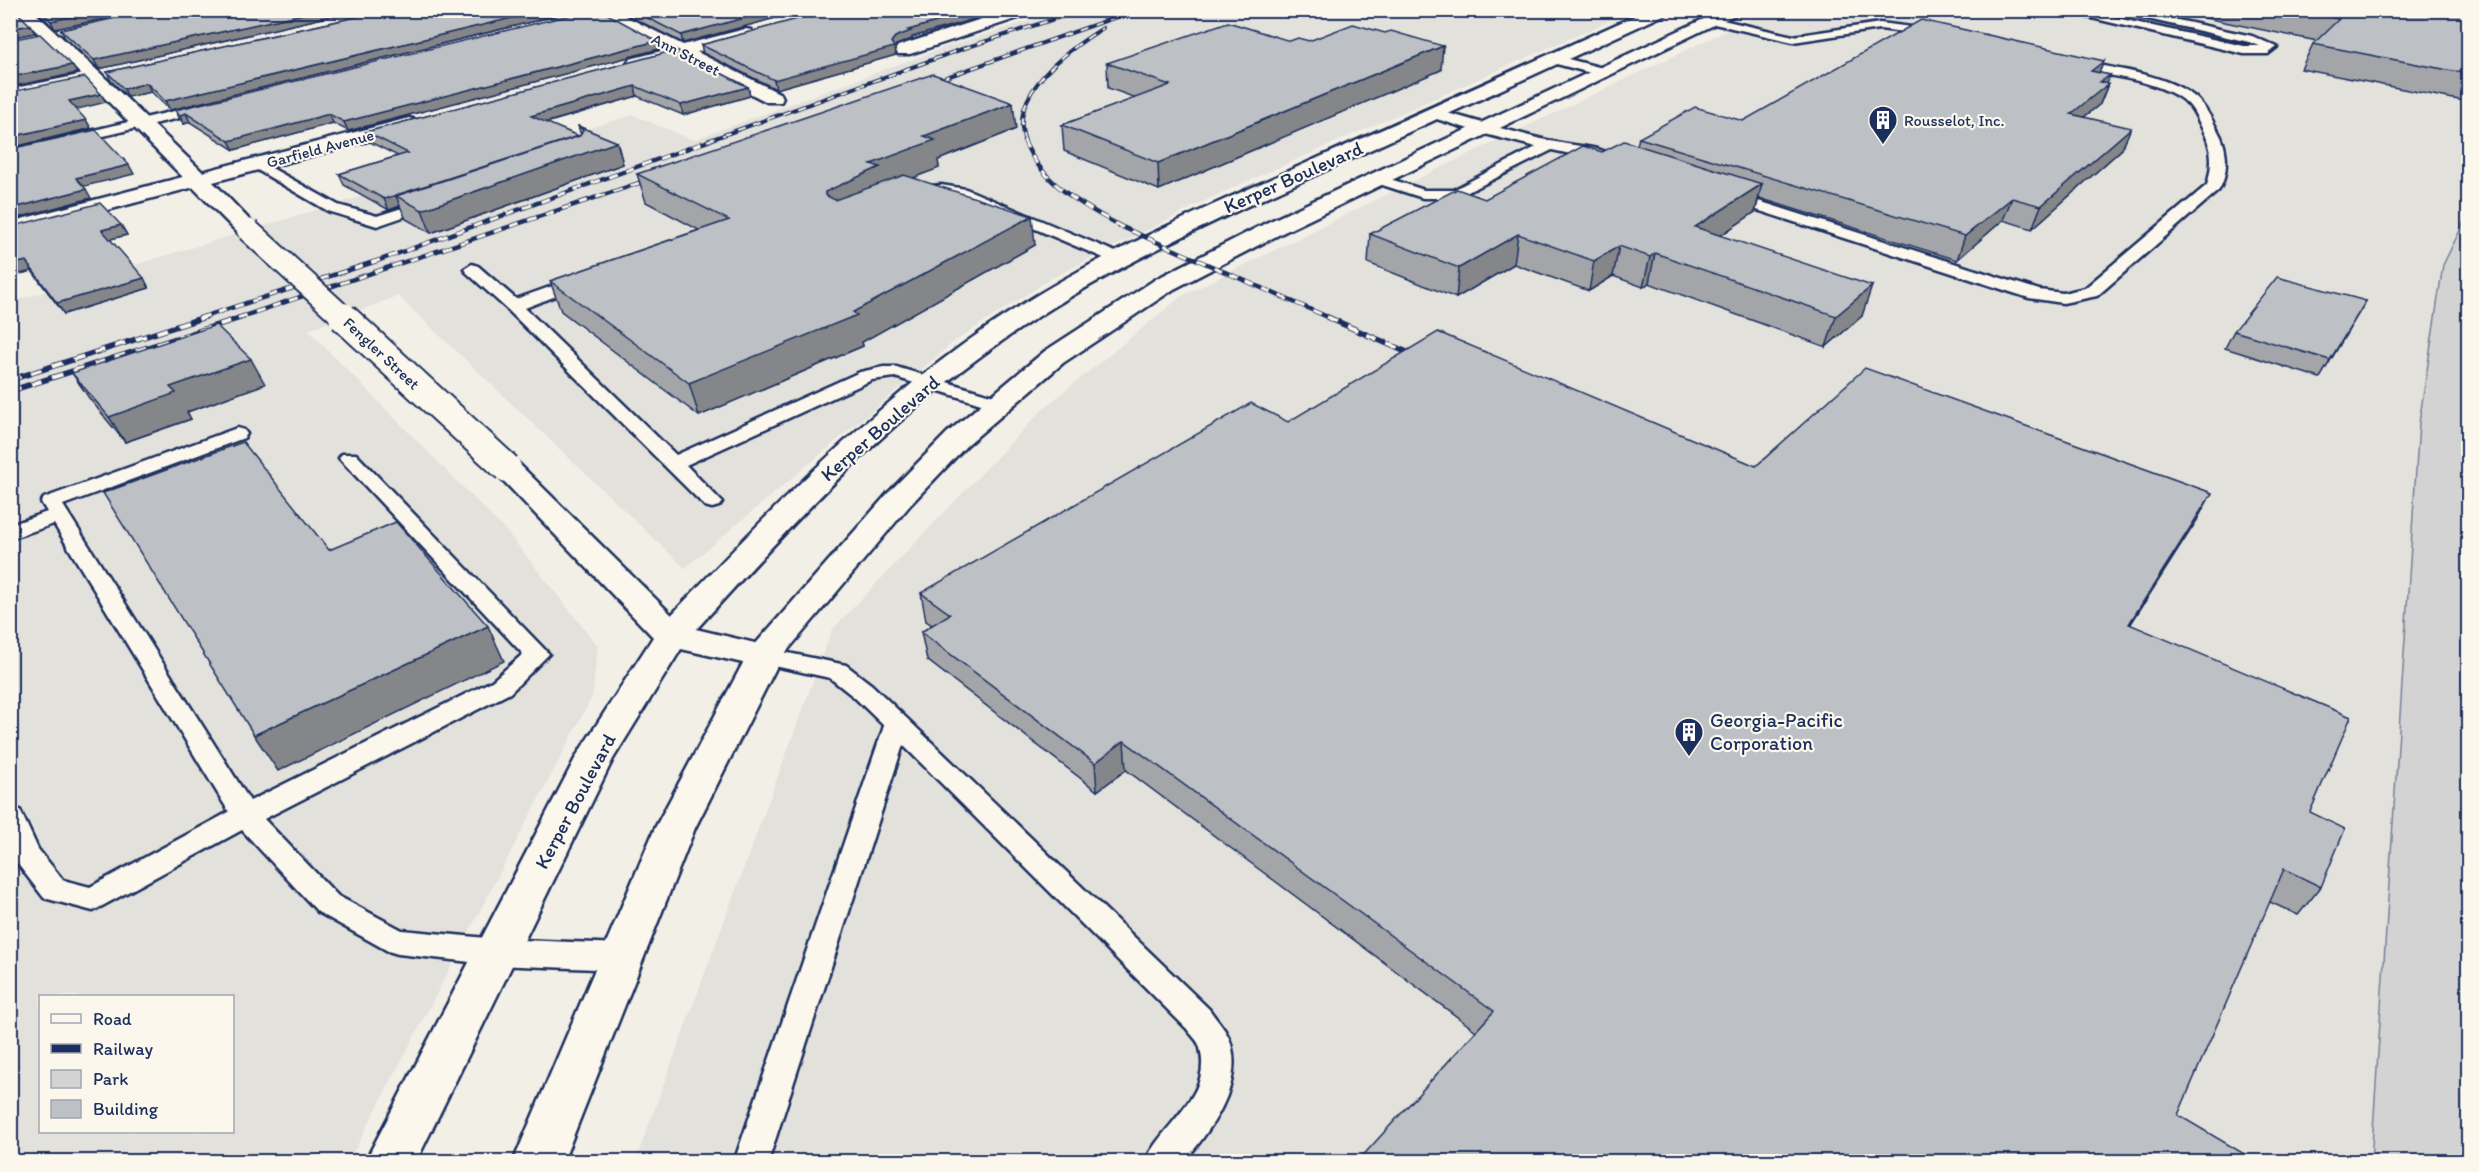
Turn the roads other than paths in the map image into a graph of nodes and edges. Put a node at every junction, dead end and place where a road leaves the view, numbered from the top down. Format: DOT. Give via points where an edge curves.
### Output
graph roads {
  1 [pos="22,10"];
  2 [pos="1027,10"];
  3 [pos="1662,10"];
  4 [pos="1737,10"];
  5 [pos="2063,10"];
  6 [pos="2113,10"];
  7 [pos="603,13"];
  8 [pos="1714,21"];
  9 [pos="758,31"];
  10 [pos="70,32"];
  11 [pos="1948,36"];
  12 [pos="43,37"];
  13 [pos="904,50"];
  14 [pos="681,51"];
  15 [pos="1553,59"];
  16 [pos="2060,62"];
  17 [pos="618,68"];
  18 [pos="117,72"];
  19 [pos="1606,73"];
  20 [pos="94,77"];
  21 [pos="10,95"];
  22 [pos="774,98"];
  23 [pos="220,104"];
  24 [pos="1432,113"];
  25 [pos="432,118"];
  26 [pos="138,123"];
  27 [pos="1483,130"];
  28 [pos="1550,145"];
  29 [pos="10,154"];
  30 [pos="1622,163"];
  31 [pos="259,165"];
  32 [pos="201,179"];
  33 [pos="1378,179"];
  34 [pos="914,192"];
  35 [pos="1718,193"];
  36 [pos="445,198"];
  37 [pos="10,229"];
  38 [pos="1119,259"];
  39 [pos="472,269"];
  40 [pos="591,278"];
  41 [pos="514,306"];
  42 [pos="931,382"];
  43 [pos="998,403"];
  44 [pos="237,434"];
  45 [pos="349,458"];
  46 [pos="675,462"];
  47 [pos="712,502"];
  48 [pos="59,515"];
  49 [pos="10,532"];
  50 [pos="672,635"];
  51 [pos="764,656"];
  52 [pos="897,724"];
  53 [pos="245,816"];
  54 [pos="10,817"];
  55 [pos="497,952"];
  56 [pos="621,957"];
  57 [pos="390,1161"];
  58 [pos="538,1161"];
  59 [pos="751,1161"];
  60 [pos="1162,1161"];
  1 -- 12 [label="street, Fengler Street"];
  2 -- 13 [label="street"];
  3 -- 15 [label="street, Kerper Boulevard"];
  4 -- 8 [label="street, Kerper Boulevard"];
  5 -- 6 [label="lane" via="2244,50 2268,50 2271,46"];
  7 -- 14 [label="street, Ann Street"];
  8 -- 11 [label="lane" via="1793,39 1880,26"];
  8 -- 19 [label="street, Kerper Boulevard"];
  9 -- 14 [label="street"];
  10 -- 12 [label="lane"];
  12 -- 20 [label="street, Fengler Street"];
  14 -- 17 [label="street"];
  14 -- 22 [label="street, Ann Street"];
  15 -- 19 [label="lane"];
  15 -- 24 [label="street, Kerper Boulevard"];
  16 -- 35 [label="lane" via="2180,92 2194,102 2217,142 2221,164 2214,187 2091,292 2074,299 2035,294"];
  18 -- 20 [label="street"];
  19 -- 27 [label="street, Kerper Boulevard"];
  20 -- 21 [label="street"];
  20 -- 26 [label="street, Fengler Street"];
  23 -- 26 [label="lane"];
  24 -- 27 [label="lane"];
  24 -- 38 [label="street, Kerper Boulevard"];
  25 -- 31 [label="street, Garfield Avenue"];
  26 -- 29 [label="lane"];
  26 -- 32 [label="street, Fengler Street"];
  27 -- 28 [label="lane"];
  27 -- 33 [label="street, Kerper Boulevard"];
  28 -- 30 [label="lane" via="1585,150"];
  28 -- 33 [label="lane" via="1456,194 1423,194"];
  31 -- 32 [label="street, Garfield Avenue"];
  31 -- 36 [label="lane" via="333,208 376,221"];
  32 -- 37 [label="street, Garfield Avenue"];
  32 -- 50 [label="street, Fengler Street, bridge" via="248,230 507,468"];
  33 -- 43 [label="street, Kerper Boulevard" via="1165,284 1054,357"];
  34 -- 38 [label="lane" via="961,192"];
  38 -- 42 [label="street, Kerper Boulevard" via="1059,291"];
  39 -- 41 [label="lane"];
  40 -- 41 [label="lane"];
  41 -- 46 [label="lane"];
  42 -- 43 [label="lane"];
  42 -- 46 [label="lane" via="896,372 866,376"];
  42 -- 50 [label="street, Kerper Boulevard" via="817,482"];
  43 -- 51 [label="street, Kerper Boulevard" via="900,498"];
  44 -- 48 [label="lane" via="51,502"];
  45 -- 53 [label="lane" via="537,654 501,687"];
  46 -- 47 [label="lane"];
  48 -- 49 [label="lane"];
  48 -- 53 [label="lane"];
  50 -- 51 [label="street"];
  50 -- 55 [label="street, Kerper Boulevard" via="596,755"];
  51 -- 52 [label="lane" via="837,671"];
  51 -- 56 [label="street, Kerper Boulevard" via="675,828"];
  52 -- 59 [label="lane"];
  52 -- 60 [label="lane" via="1198,1019 1216,1044 1216,1083 1212,1092 1199,1120"];
  53 -- 54 [label="lane" via="93,899 54,890 27,855"];
  53 -- 55 [label="lane" via="328,904 398,942"];
  55 -- 56 [label="lane"];
  55 -- 57 [label="street, Kerper Boulevard"];
  56 -- 58 [label="street, Kerper Boulevard"];
}
